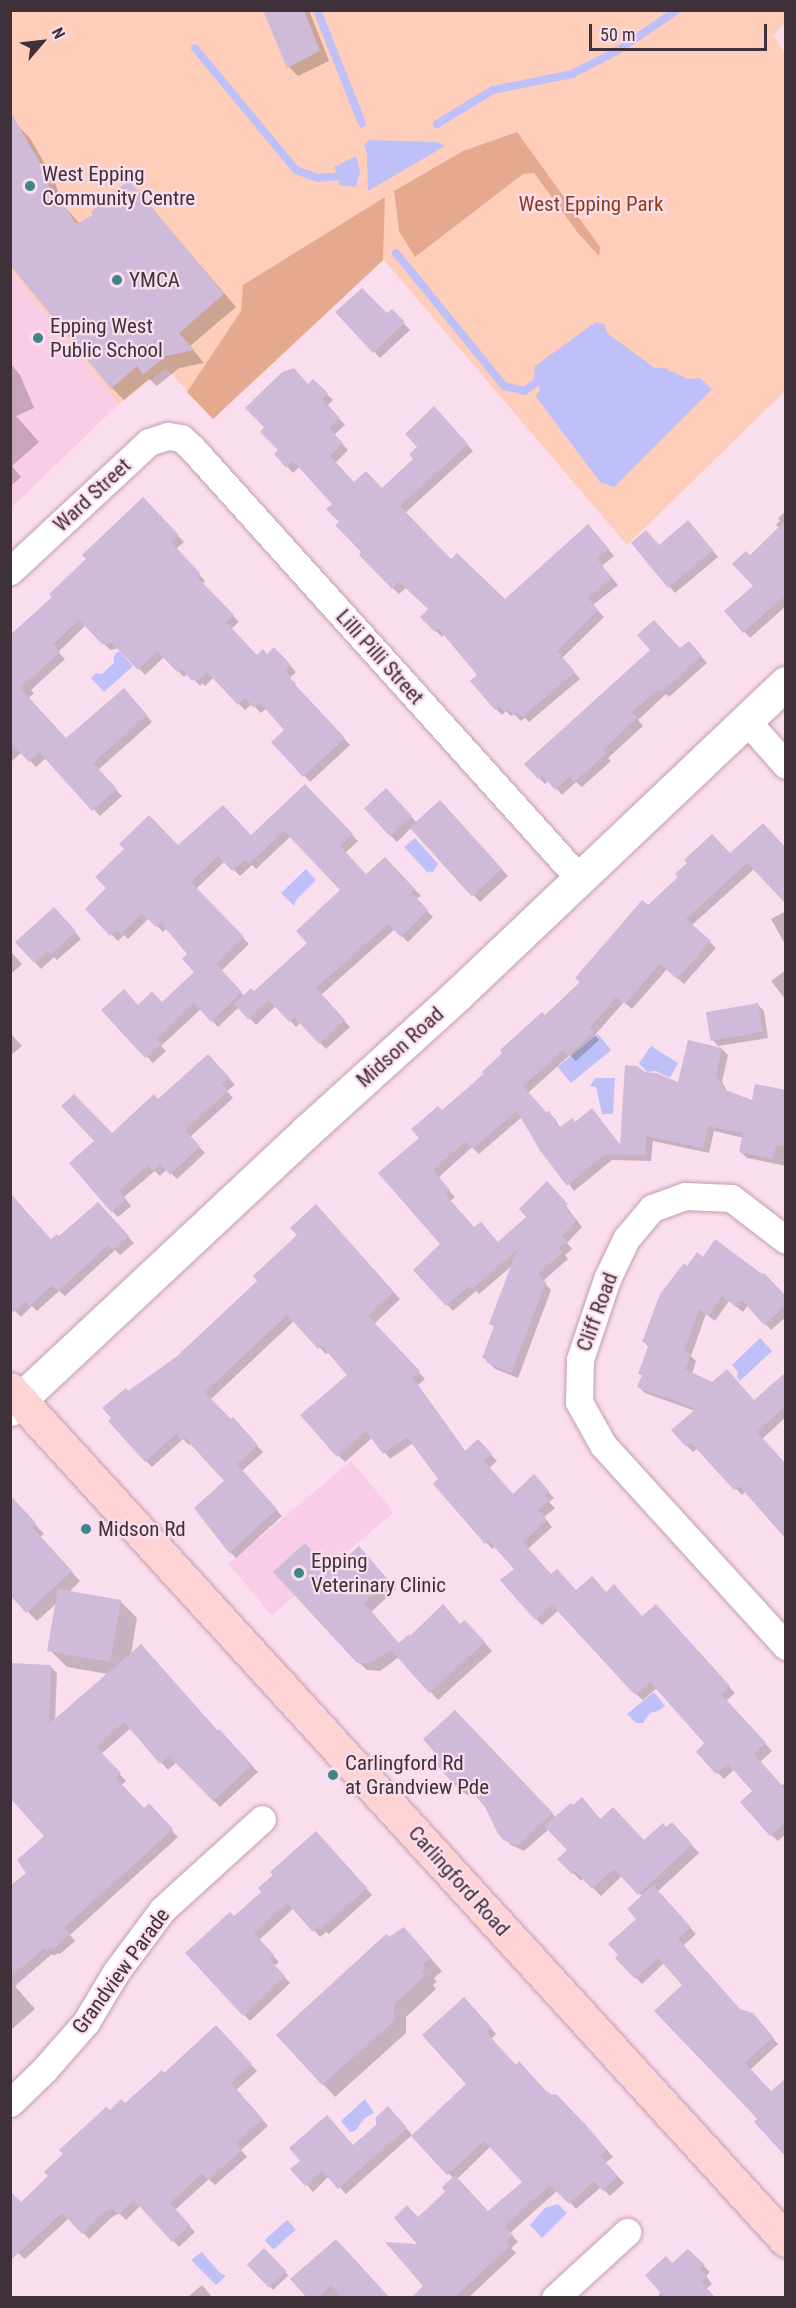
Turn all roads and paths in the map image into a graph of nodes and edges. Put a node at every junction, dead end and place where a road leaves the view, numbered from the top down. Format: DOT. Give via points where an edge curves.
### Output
graph roads {
  1 [pos="181,438"];
  2 [pos="10,571"];
  3 [pos="786,683"];
  4 [pos="746,720"];
  5 [pos="786,765"];
  6 [pos="578,877"];
  7 [pos="786,1240"];
  8 [pos="14,1399"];
  9 [pos="786,1646"];
  10 [pos="262,1819"];
  11 [pos="10,2103"];
  12 [pos="627,2232"];
  13 [pos="786,2240"];
  14 [pos="555,2298"];
  1 -- 2 [label="street, Ward Street" via="168,436 149,442"];
  1 -- 6 [label="street, Lilli Pilli Street"];
  3 -- 4 [label="street, Midson Road"];
  4 -- 5 [label="street"];
  4 -- 6 [label="street, Midson Road"];
  6 -- 8 [label="street, Midson Road" via="458,994"];
  7 -- 9 [label="street, Cliff Road" via="731,1198 685,1196 652,1208 626,1239 607,1279 580,1359 579,1391 579,1402 603,1445"];
  8 -- 13 [label="main road, Carlingford Road"];
  10 -- 11 [label="street, Grandview Parade" via="162,1910 116,1972 86,2022"];
  12 -- 14 [label="street"];
}
